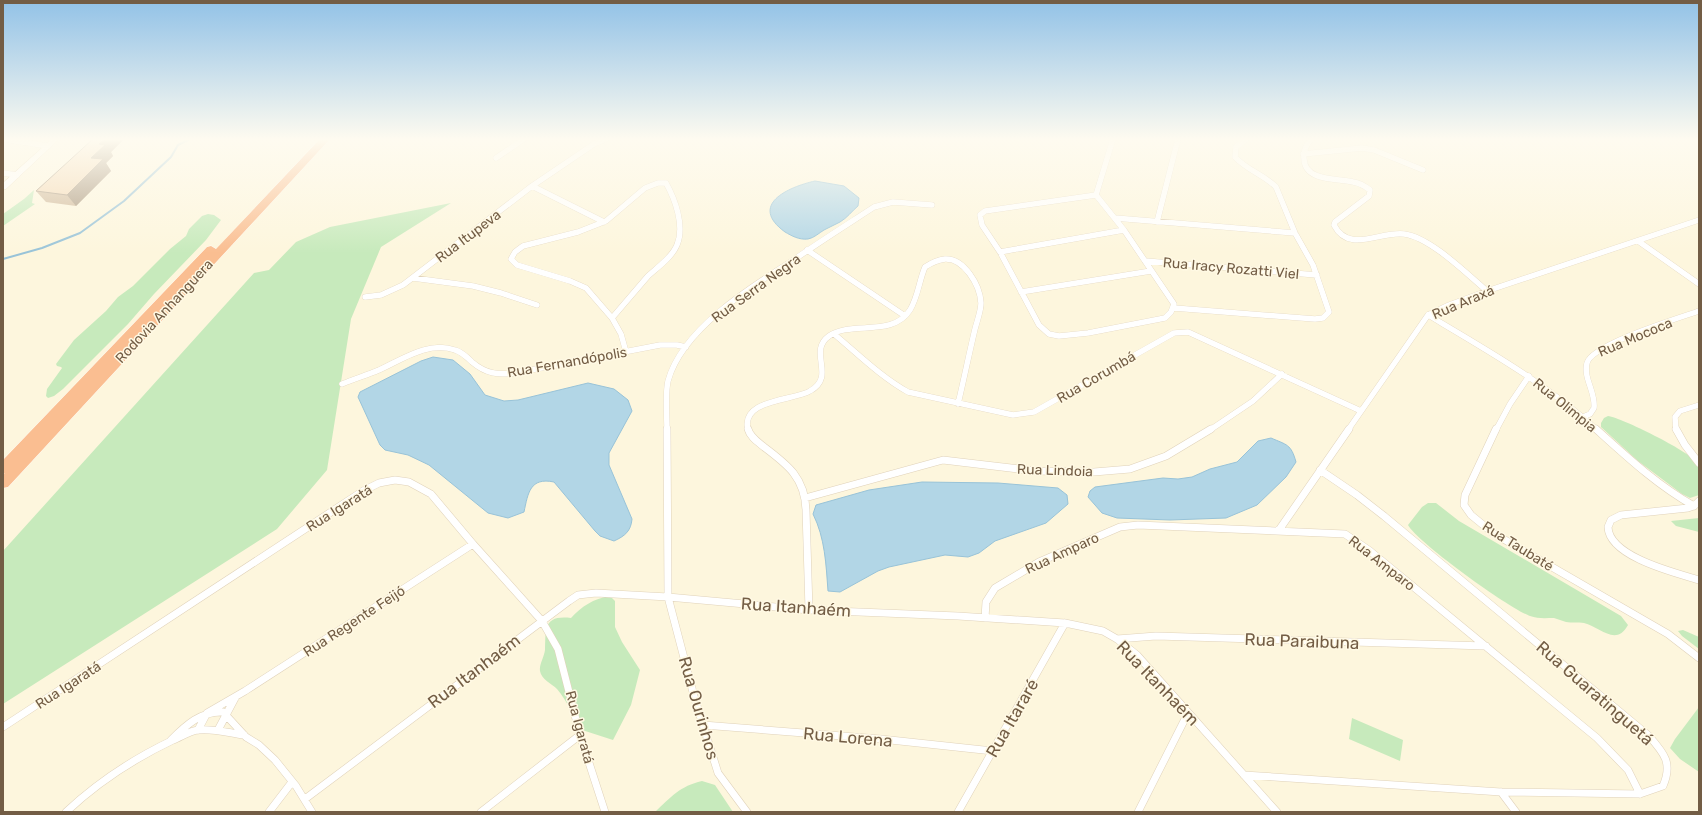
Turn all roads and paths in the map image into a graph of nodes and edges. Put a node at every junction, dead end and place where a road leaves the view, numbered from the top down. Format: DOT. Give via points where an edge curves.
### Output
graph roads {
  1 [pos="15,177"];
  2 [pos="279,177"];
  3 [pos="289,177"];
  4 [pos="545,177"];
  5 [pos="1101,177"];
  6 [pos="1168,177"];
  7 [pos="1263,177"];
  8 [pos="1320,177"];
  9 [pos="532,186"];
  10 [pos="3,187"];
  11 [pos="1096,195"];
  12 [pos="932,205"];
  13 [pos="1115,218"];
  14 [pos="1699,220"];
  15 [pos="604,222"];
  16 [pos="1157,222"];
  17 [pos="1124,230"];
  18 [pos="1296,233"];
  19 [pos="1638,241"];
  20 [pos="807,250"];
  21 [pos="1000,252"];
  22 [pos="1145,261"];
  23 [pos="1151,271"];
  24 [pos="1316,275"];
  25 [pos="413,278"];
  26 [pos="1699,284"];
  27 [pos="1487,291"];
  28 [pos="1021,292"];
  29 [pos="365,297"];
  30 [pos="537,305"];
  31 [pos="1174,306"];
  32 [pos="1699,311"];
  33 [pos="1428,315"];
  34 [pos="905,316"];
  35 [pos="612,318"];
  36 [pos="834,334"];
  37 [pos="686,347"];
  38 [pos="626,352"];
  39 [pos="1282,374"];
  40 [pos="1529,376"];
  41 [pos="342,384"];
  42 [pos="958,404"];
  43 [pos="1699,404"];
  44 [pos="1361,411"];
  45 [pos="1583,417"];
  46 [pos="1699,463"];
  47 [pos="3,468"];
  48 [pos="1320,470"];
  49 [pos="3,483"];
  50 [pos="805,498"];
  51 [pos="1697,504"];
  52 [pos="1279,530"];
  53 [pos="472,544"];
  54 [pos="1699,580"];
  55 [pos="668,596"];
  56 [pos="809,610"];
  57 [pos="985,618"];
  58 [pos="542,621"];
  59 [pos="1065,623"];
  60 [pos="1117,639"];
  61 [pos="1486,646"];
  62 [pos="1699,658"];
  63 [pos="234,698"];
  64 [pos="207,713"];
  65 [pos="1188,713"];
  66 [pos="227,715"];
  67 [pos="703,724"];
  68 [pos="3,727"];
  69 [pos="198,730"];
  70 [pos="218,730"];
  71 [pos="244,735"];
  72 [pos="580,735"];
  73 [pos="169,742"];
  74 [pos="993,751"];
  75 [pos="1244,775"];
  76 [pos="292,782"];
  77 [pos="1501,792"];
  78 [pos="1640,794"];
  79 [pos="305,798"];
  80 [pos="66,812"];
  81 [pos="269,812"];
  82 [pos="312,812"];
  83 [pos="481,812"];
  84 [pos="605,812"];
  85 [pos="747,812"];
  86 [pos="958,812"];
  87 [pos="1138,812"];
  88 [pos="1277,812"];
  89 [pos="1516,812"];
  1 -- 10 [label="street"];
  2 -- 47 [label="highway, Rodovia Anhanguera"];
  3 -- 49 [label="highway, Rodovia Anhanguera"];
  4 -- 9 [label="street, Rua Itupeva"];
  5 -- 11 [label="street"];
  6 -- 16 [label="street"];
  7 -- 18 [label="street" via="1274,183"];
  8 -- 27 [label="street" via="1359,182 1370,190 1369,196 1335,222 1335,228 1342,235 1358,240 1396,233 1414,236 1430,245"];
  9 -- 15 [label="street"];
  9 -- 25 [label="street, Rua Itupeva"];
  11 -- 13 [label="street"];
  11 -- 21 [label="street" via="982,213 979,219"];
  12 -- 20 [label="street, Rua Serra Negra" via="893,202 878,206"];
  13 -- 16 [label="street"];
  13 -- 17 [label="street"];
  14 -- 19 [label="street, Rua Araxá"];
  15 -- 35 [label="street" via="526,245 516,250 511,259 516,265 586,288"];
  15 -- 35 [label="street" via="648,186 657,182 666,183 669,188 680,228 677,245 669,256"];
  16 -- 18 [label="street"];
  17 -- 21 [label="street"];
  17 -- 22 [label="street"];
  18 -- 24 [label="street" via="1313,264"];
  19 -- 26 [label="street"];
  19 -- 27 [label="street, Rua Araxá"];
  20 -- 34 [label="street"];
  20 -- 37 [label="street, Rua Serra Negra" via="722,309"];
  21 -- 28 [label="street"];
  22 -- 23 [label="street"];
  22 -- 24 [label="street, Rua Iracy Rozatti Viel"];
  23 -- 28 [label="street"];
  23 -- 31 [label="street"];
  24 -- 31 [label="street" via="1329,312 1321,319"];
  25 -- 29 [label="street, Rua Itupeva" via="390,292"];
  25 -- 30 [label="street" via="473,286"];
  27 -- 33 [label="street, Rua Araxá"];
  28 -- 31 [label="street" via="1039,325 1051,335 1069,335 1165,318 1172,313"];
  32 -- 45 [label="street, Rua Mococa" via="1633,335 1601,349 1589,358 1586,373 1595,407 1592,413"];
  33 -- 40 [label="street, Rua Olimpia"];
  33 -- 44 [label="street, Rua Araxá"];
  34 -- 36 [label="street" via="891,326"];
  34 -- 42 [label="street" via="915,302 922,271 930,263 946,259 960,263 966,269 980,294 981,303"];
  35 -- 38 [label="street" via="621,334"];
  36 -- 42 [label="street, Rua Corumbá" via="897,386 908,392"];
  36 -- 50 [label="street" via="822,342 820,348 823,376 815,389 760,406 748,417 746,424 752,437 784,461 793,472"];
  37 -- 38 [label="street, Rua Fernandópolis" via="660,345"];
  37 -- 55 [label="street, Rua Serra Negra" via="668,382"];
  38 -- 41 [label="street, Rua Fernandópolis" via="502,374 488,372 464,353 440,347 412,353"];
  39 -- 42 [label="street, Rua Corumbá" via="1188,332 1177,332 1034,412 1013,415"];
  39 -- 44 [label="street, Rua Corumbá"];
  39 -- 50 [label="street, Rua Lindoia" via="1253,401 1205,433 1166,456 1130,469 1094,472 1036,471 943,460"];
  40 -- 45 [label="street, Rua Olimpia"];
  40 -- 62 [label="street, Rua Taubaté" via="1493,433 1465,495 1464,505 1471,515 1493,533 1668,634"];
  43 -- 46 [label="street" via="1678,413 1673,422 1678,434"];
  44 -- 48 [label="street, Rua Araxá"];
  45 -- 51 [label="street, Rua Olimpia" via="1664,489"];
  48 -- 52 [label="street, Rua Araxá"];
  48 -- 78 [label="street, Rua Guaratinguetá" via="1384,516 1649,736 1663,752 1668,773 1663,786"];
  50 -- 56 [label="street"];
  51 -- 54 [label="street" via="1621,515 1609,522 1608,528 1615,543 1633,556"];
  52 -- 57 [label="street, Rua Amparo" via="1138,525 1120,527 1039,562 995,588 986,602"];
  52 -- 61 [label="street, Rua Amparo" via="1345,534"];
  53 -- 58 [label="street, Rua Igaratá"];
  53 -- 63 [label="street, Rua Regente Feijó"];
  53 -- 68 [label="street, Rua Igaratá" via="431,494 421,487 395,480 379,483"];
  55 -- 56 [label="street, Rua Itanhaém"];
  55 -- 58 [label="street, Rua Itanhaém" via="584,593"];
  55 -- 67 [label="street, Rua Ourinhos"];
  56 -- 57 [label="street, Rua Itanhaém"];
  57 -- 59 [label="street, Rua Itanhaém"];
  58 -- 72 [label="street, Rua Igaratá" via="558,649"];
  58 -- 79 [label="street, Rua Itanhaém"];
  59 -- 60 [label="street, Rua Itanhaém" via="1103,631"];
  59 -- 74 [label="street, Rua Itararé"];
  60 -- 61 [label="street, Rua Paraibuna" via="1156,636"];
  60 -- 65 [label="street, Rua Itanhaém" via="1137,655"];
  61 -- 78 [label="street, Rua Amparo" via="1614,754 1628,770"];
  63 -- 64 [label="street, Rua Regente Feijó"];
  63 -- 66 [label="street"];
  64 -- 66 [label="street" via="220,711"];
  64 -- 69 [label="street"];
  64 -- 73 [label="street, Rua Regente Feijó" via="182,728"];
  65 -- 75 [label="street, Rua Itanhaém"];
  65 -- 87 [label="street"];
  66 -- 70 [label="street"];
  66 -- 71 [label="street"];
  67 -- 74 [label="street, Rua Lorena"];
  67 -- 85 [label="street, Rua Ourinhos" via="718,773"];
  69 -- 70 [label="street"];
  69 -- 73 [label="street"];
  70 -- 71 [label="street"];
  71 -- 76 [label="street" via="262,747"];
  72 -- 83 [label="street"];
  72 -- 84 [label="street, Rua Igaratá"];
  73 -- 80 [label="street" via="126,764 97,784"];
  74 -- 86 [label="street, Rua Itararé"];
  75 -- 77 [label="street, Rua Guaratinguetá"];
  75 -- 88 [label="street, Rua Itanhaém"];
  76 -- 79 [label="street"];
  76 -- 81 [label="street"];
  77 -- 78 [label="street, Rua Guaratinguetá"];
  77 -- 89 [label="street"];
  79 -- 82 [label="street"];
}
